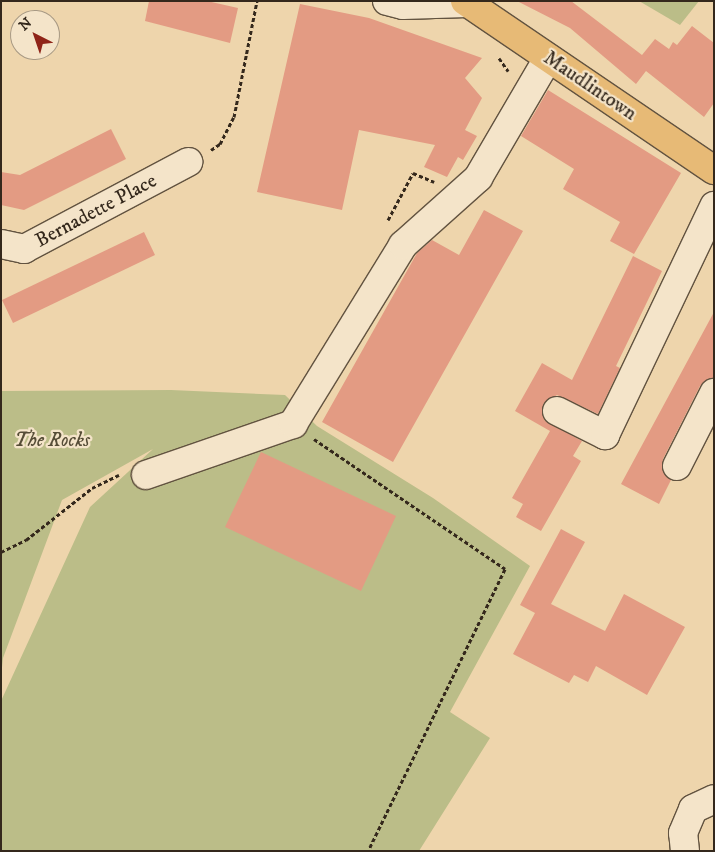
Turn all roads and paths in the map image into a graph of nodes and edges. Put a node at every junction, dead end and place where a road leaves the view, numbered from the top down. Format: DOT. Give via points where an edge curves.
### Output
graph roads {
  1 [pos="257,1"];
  2 [pos="387,1"];
  3 [pos="466,2"];
  4 [pos="548,58"];
  5 [pos="188,162"];
  6 [pos="714,170"];
  7 [pos="714,206"];
  8 [pos="1,244"];
  9 [pos="714,393"];
  10 [pos="557,411"];
  11 [pos="293,424"];
  12 [pos="677,466"];
  13 [pos="146,475"];
  14 [pos="714,799"];
  15 [pos="368,851"];
  16 [pos="685,851"];
  1 -- 5 [label="path" via="230,127 220,144"];
  2 -- 3 [label="street" via="403,5"];
  3 -- 4 [label="main road, Maudlintown"];
  4 -- 6 [label="main road, Maudlintown"];
  4 -- 11 [label="street" via="478,178 429,212 403,245"];
  5 -- 8 [label="street, Bernadette Place" via="24,249"];
  7 -- 10 [label="street" via="605,435"];
  9 -- 12 [label="street"];
  11 -- 13 [label="street"];
  11 -- 15 [label="path" via="505,569"];
  14 -- 16 [label="street" via="693,809 683,833"];
}
